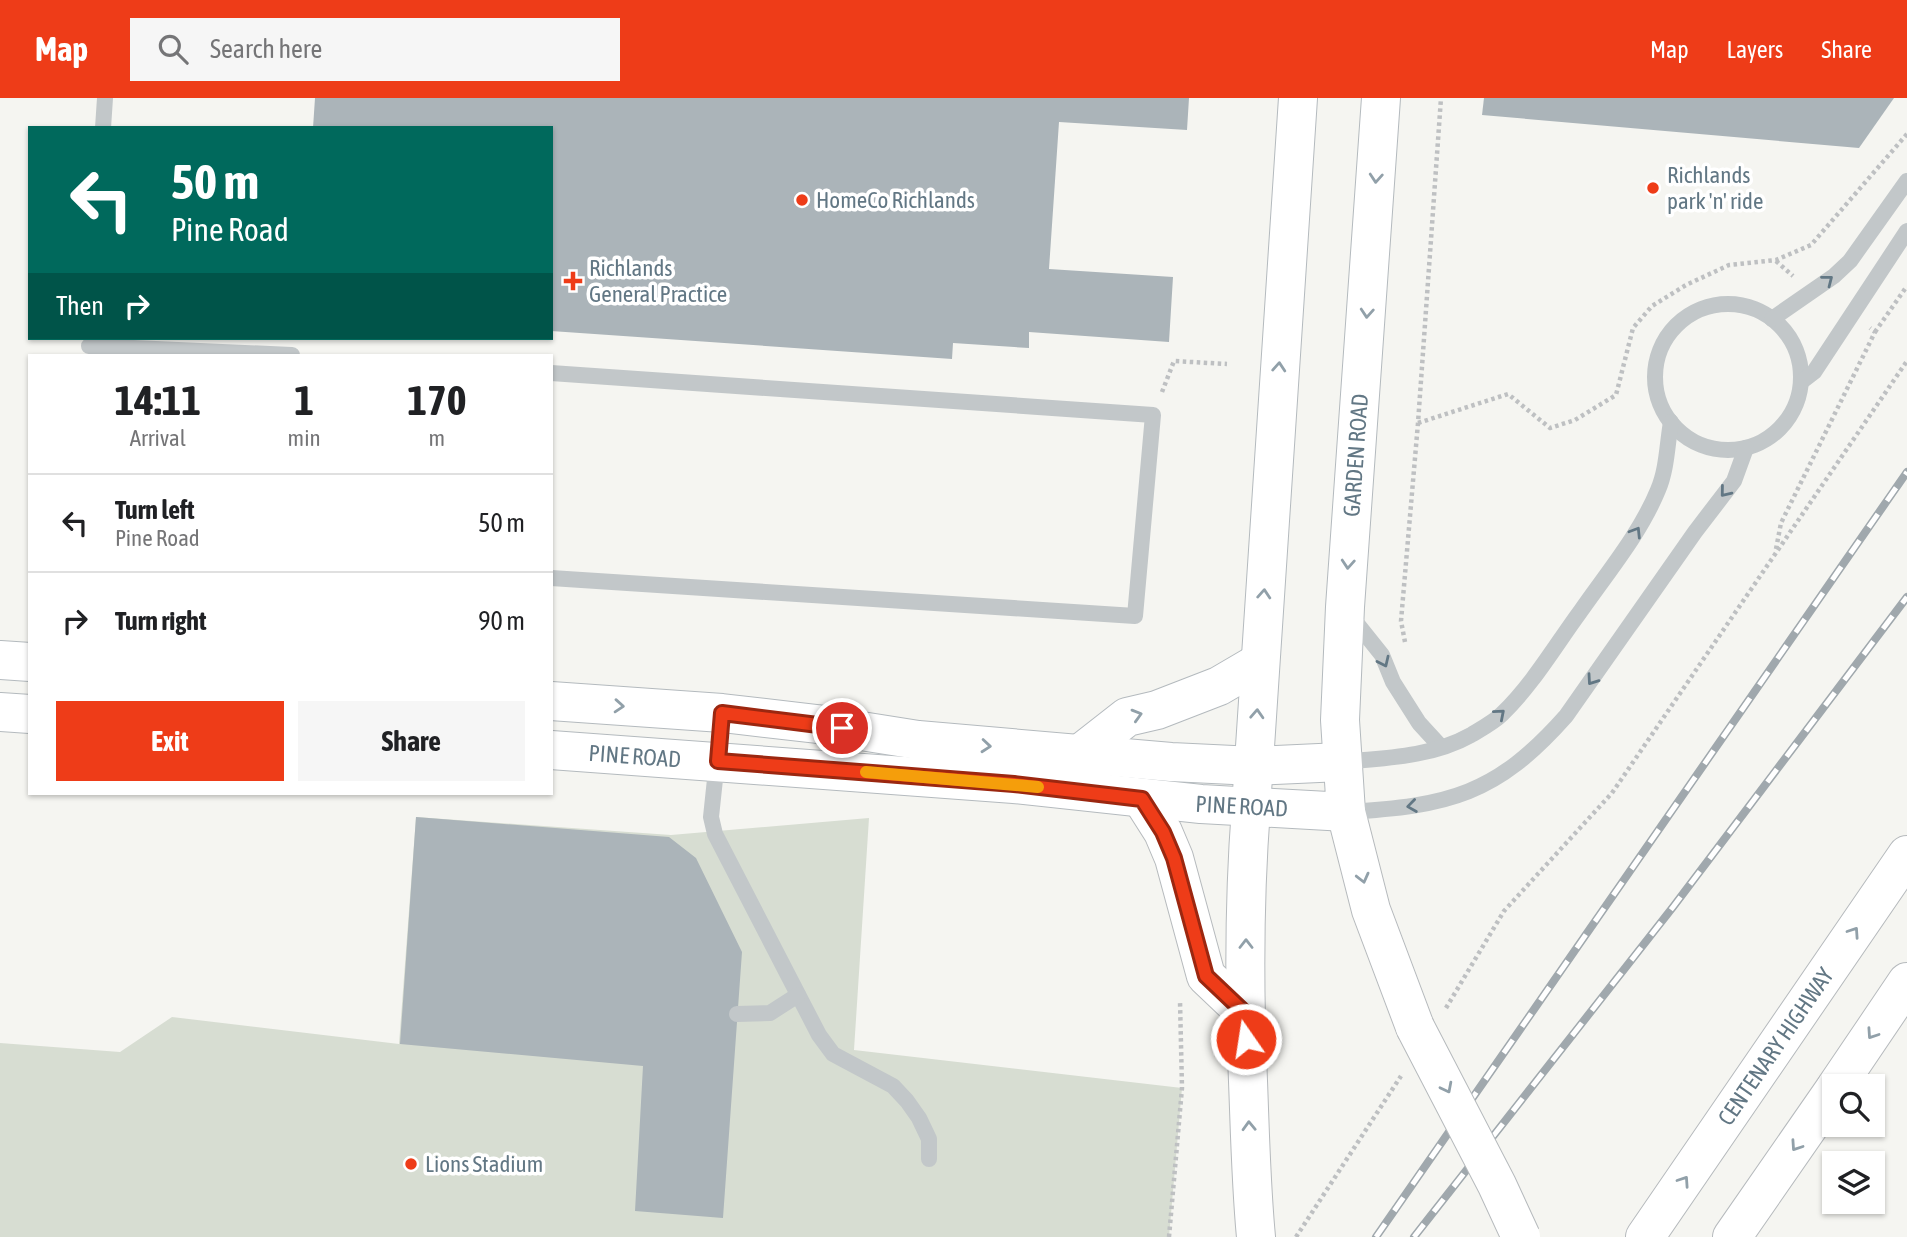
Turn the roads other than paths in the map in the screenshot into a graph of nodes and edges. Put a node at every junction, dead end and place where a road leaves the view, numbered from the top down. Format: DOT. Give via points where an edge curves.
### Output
graph roads {
  1 [pos="105,98"];
  2 [pos="1298,98"];
  3 [pos="1381,98"];
  4 [pos="103,126"];
  5 [pos="1907,181"];
  6 [pos="1907,231"];
  7 [pos="1772,319"];
  8 [pos="89,346"];
  9 [pos="261,354"];
  10 [pos="553,373"];
  11 [pos="1801,382"];
  12 [pos="1671,422"];
  13 [pos="1746,448"];
  14 [pos="553,578"];
  15 [pos="1345,607"];
  16 [pos="0,660"];
  17 [pos="28,662"];
  18 [pos="1259,662"];
  19 [pos="553,701"];
  20 [pos="0,712"];
  21 [pos="722,713"];
  22 [pos="28,714"];
  23 [pos="1441,747"];
  24 [pos="553,750"];
  25 [pos="1082,753"];
  26 [pos="718,761"];
  27 [pos="1341,762"];
  28 [pos="1254,765"];
  29 [pos="1142,799"];
  30 [pos="1251,808"];
  31 [pos="1346,812"];
  32 [pos="1907,855"];
  33 [pos="1907,982"];
  34 [pos="798,995"];
  35 [pos="1245,1013"];
  36 [pos="737,1014"];
  37 [pos="1845,1074"];
  38 [pos="1822,1107"];
  39 [pos="929,1159"];
  40 [pos="1256,1237"];
  41 [pos="1521,1237"];
  42 [pos="1645,1237"];
  43 [pos="1732,1237"];
  1 -- 4 [label="lane"];
  18 -- 2 [label="main road, one-way"];
  3 -- 15 [label="main road, GARDEN ROAD, one-way"];
  7 -- 5 [label="lane, one-way" via="1850,261"];
  6 -- 11 [label="lane" via="1814,372"];
  7 -- 11 [label="lane" via="1788,336 1798,358"];
  7 -- 12 [label="lane" via="1735,304 1715,305 1676,325 1662,345 1655,368 1660,406"];
  8 -- 9 [label="lane"];
  10 -- 14 [label="lane" via="1153,415 1135,616"];
  11 -- 13 [label="lane" via="1796,404 1784,424 1767,439"];
  12 -- 13 [label="lane" via="1685,437 1704,446"];
  23 -- 12 [label="lane, one-way" via="1470,736 1500,716 1528,686 1630,541 1660,487"];
  13 -- 31 [label="lane, one-way" via="1734,481 1544,741 1495,780 1464,795 1423,805"];
  15 -- 23 [label="lane, one-way" via="1382,655 1419,723"];
  15 -- 27 [label="main road, GARDEN ROAD"];
  16 -- 17 [label="main road"];
  25 -- 18 [label="main road, one-way" via="1127,717 1219,686"];
  28 -- 18 [label="main road, one-way"];
  19 -- 21 [label="main road, PINE ROAD, one-way"];
  20 -- 22 [label="main road"];
  21 -- 25 [label="main road, PINE ROAD, one-way" via="918,740"];
  21 -- 26 [label="lane"];
  23 -- 27 [label="lane" via="1407,756"];
  24 -- 26 [label="main road, PINE ROAD"];
  25 -- 28 [label="main road, PINE ROAD"];
  26 -- 29 [label="main road, PINE ROAD"];
  26 -- 34 [label="lane" via="710,817 715,834"];
  27 -- 28 [label="main road, PINE ROAD"];
  27 -- 31 [label="main road, GARDEN ROAD"];
  28 -- 30 [label="main road"];
  29 -- 30 [label="main road, PINE ROAD"];
  29 -- 35 [label="main road" via="1174,858 1206,976"];
  30 -- 31 [label="main road, PINE ROAD"];
  35 -- 30 [label="main road, one-way"];
  31 -- 41 [label="main road, GARDEN ROAD, one-way, bridge" via="1371,910 1396,980 1427,1022"];
  42 -- 32 [label="main road, CENTENARY HIGHWAY, one-way"];
  33 -- 37 [label="main road, one-way"];
  34 -- 36 [label="lane" via="769,1013"];
  34 -- 39 [label="lane" via="833,1054 893,1086 907,1101 929,1139"];
  40 -- 35 [label="main road, one-way"];
  38 -- 43 [label="main road, one-way"];
}
